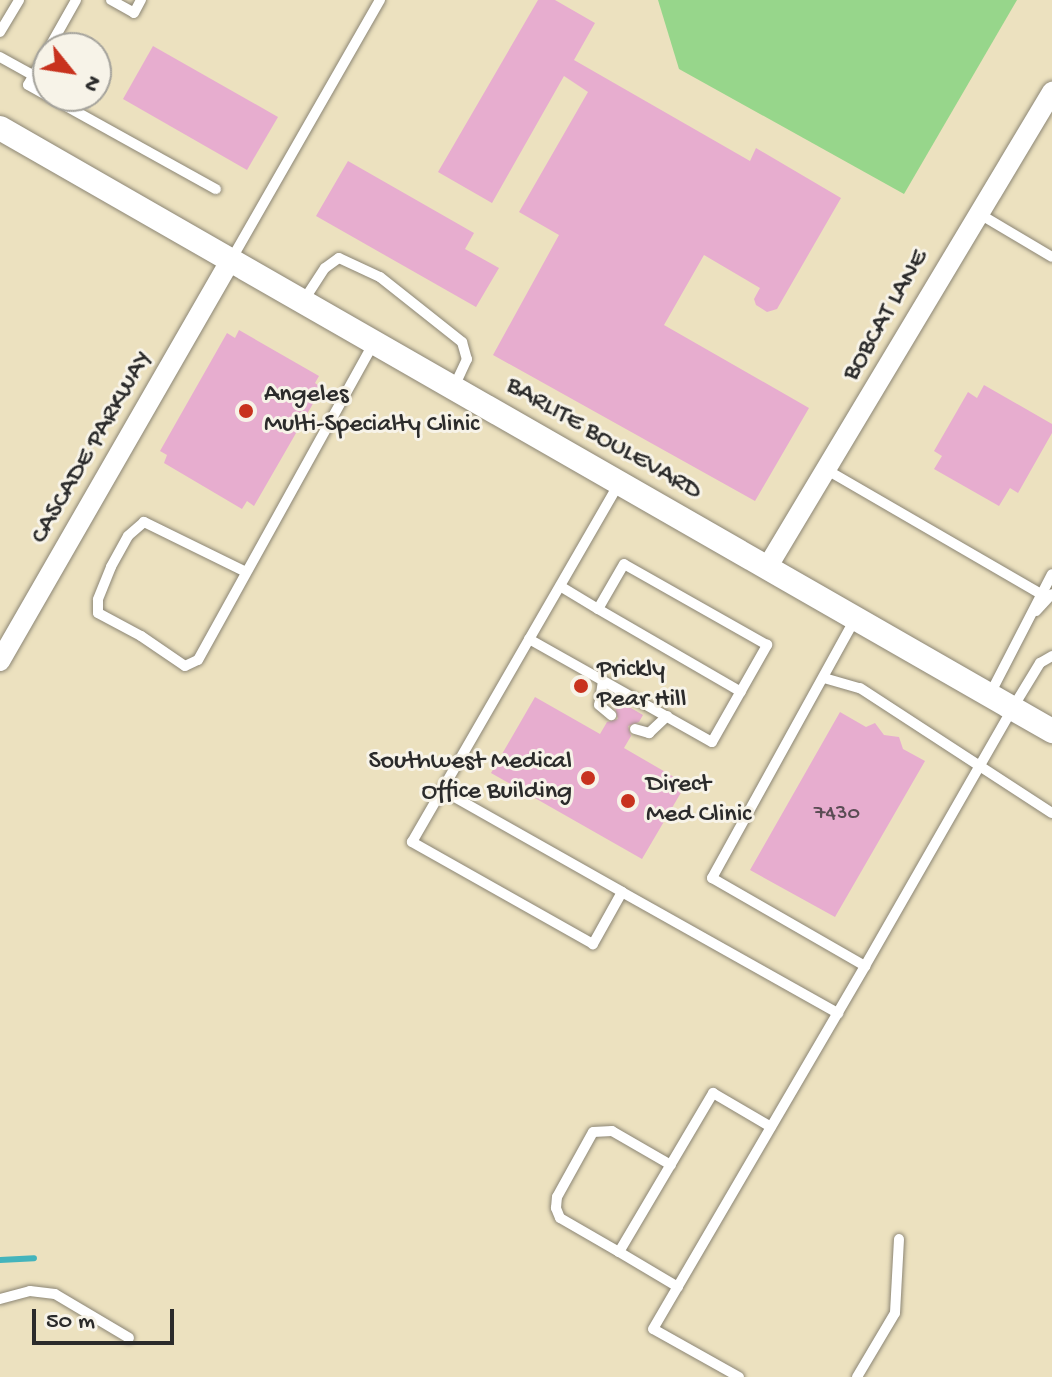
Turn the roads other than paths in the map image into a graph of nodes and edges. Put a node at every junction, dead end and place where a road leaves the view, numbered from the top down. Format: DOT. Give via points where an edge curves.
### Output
graph roads {
  1 [pos="19,0"];
  2 [pos="76,0"];
  3 [pos="111,0"];
  4 [pos="141,0"];
  5 [pos="380,0"];
  6 [pos="0,32"];
  7 [pos="58,32"];
  8 [pos="0,57"];
  9 [pos="32,75"];
  10 [pos="1052,92"];
  11 [pos="77,112"];
  12 [pos="0,128"];
  13 [pos="216,189"];
  14 [pos="977,213"];
  15 [pos="1052,257"];
  16 [pos="231,260"];
  17 [pos="303,301"];
  18 [pos="375,342"];
  19 [pos="454,387"];
  20 [pos="827,470"];
  21 [pos="619,483"];
  22 [pos="768,566"];
  23 [pos="246,572"];
  24 [pos="1052,574"];
  25 [pos="560,586"];
  26 [pos="1047,594"];
  27 [pos="598,609"];
  28 [pos="856,618"];
  29 [pos="529,639"];
  30 [pos="1052,656"];
  31 [pos="0,661"];
  32 [pos="824,678"];
  33 [pos="603,681"];
  34 [pos="741,692"];
  35 [pos="989,696"];
  36 [pos="1012,709"];
  37 [pos="611,715"];
  38 [pos="667,716"];
  39 [pos="635,729"];
  40 [pos="1052,731"];
  41 [pos="980,764"];
  42 [pos="442,790"];
  43 [pos="1052,813"];
  44 [pos="622,892"];
  45 [pos="865,966"];
  46 [pos="838,1013"];
  47 [pos="771,1127"];
  48 [pos="671,1165"];
  49 [pos="899,1239"];
  50 [pos="619,1252"];
  51 [pos="678,1287"];
  52 [pos="0,1299"];
  53 [pos="129,1338"];
  54 [pos="739,1377"];
  55 [pos="857,1377"];
  1 -- 6 [label="lane"];
  2 -- 7 [label="lane"];
  3 -- 4 [label="lane" via="134,13"];
  5 -- 16 [label="lane"];
  8 -- 9 [label="lane"];
  10 -- 14 [label="street, BOBCAT LANE"];
  11 -- 13 [label="lane"];
  12 -- 16 [label="street, BARLITE BOULEVARD"];
  14 -- 15 [label="lane"];
  14 -- 20 [label="street, BOBCAT LANE"];
  16 -- 17 [label="street, BARLITE BOULEVARD"];
  16 -- 31 [label="street, CASCADE PARKWAY"];
  17 -- 18 [label="street, BARLITE BOULEVARD"];
  17 -- 19 [label="lane" via="325,268 339,258 380,277 462,342 467,359"];
  18 -- 19 [label="street, BARLITE BOULEVARD"];
  18 -- 23 [label="lane"];
  19 -- 21 [label="street, BARLITE BOULEVARD"];
  20 -- 22 [label="street, BOBCAT LANE"];
  20 -- 26 [label="lane"];
  21 -- 22 [label="street, BARLITE BOULEVARD"];
  21 -- 25 [label="lane"];
  22 -- 28 [label="street, BARLITE BOULEVARD"];
  23 -- 23 [label="lane" via="198,660 185,666 98,613 111,567 128,536 144,522"];
  24 -- 26 [label="lane"];
  25 -- 27 [label="lane"];
  25 -- 29 [label="lane"];
  26 -- 35 [label="lane"];
  27 -- 34 [label="lane"];
  27 -- 34 [label="lane" via="624,564 767,645"];
  28 -- 32 [label="lane"];
  28 -- 35 [label="street, BARLITE BOULEVARD"];
  29 -- 33 [label="lane"];
  29 -- 42 [label="lane"];
  30 -- 36 [label="lane" via="1040,663"];
  32 -- 41 [label="lane" via="860,688"];
  32 -- 45 [label="lane" via="712,878"];
  33 -- 37 [label="lane" via="599,705"];
  33 -- 38 [label="lane"];
  34 -- 38 [label="lane" via="712,742"];
  35 -- 36 [label="street, BARLITE BOULEVARD"];
  36 -- 40 [label="street, BARLITE BOULEVARD"];
  36 -- 41 [label="lane"];
  38 -- 39 [label="lane" via="649,733"];
  41 -- 43 [label="lane"];
  41 -- 45 [label="lane"];
  42 -- 44 [label="lane"];
  42 -- 44 [label="lane" via="412,842 593,944"];
  44 -- 46 [label="lane"];
  45 -- 46 [label="lane"];
  46 -- 47 [label="lane"];
  47 -- 48 [label="lane" via="713,1093"];
  47 -- 51 [label="lane"];
  48 -- 50 [label="lane"];
  48 -- 50 [label="lane" via="612,1131 593,1132 556,1208 560,1218"];
  49 -- 55 [label="lane" via="895,1313"];
  50 -- 51 [label="lane"];
  51 -- 54 [label="lane" via="653,1329"];
  52 -- 53 [label="lane" via="30,1291 55,1294"];
}
